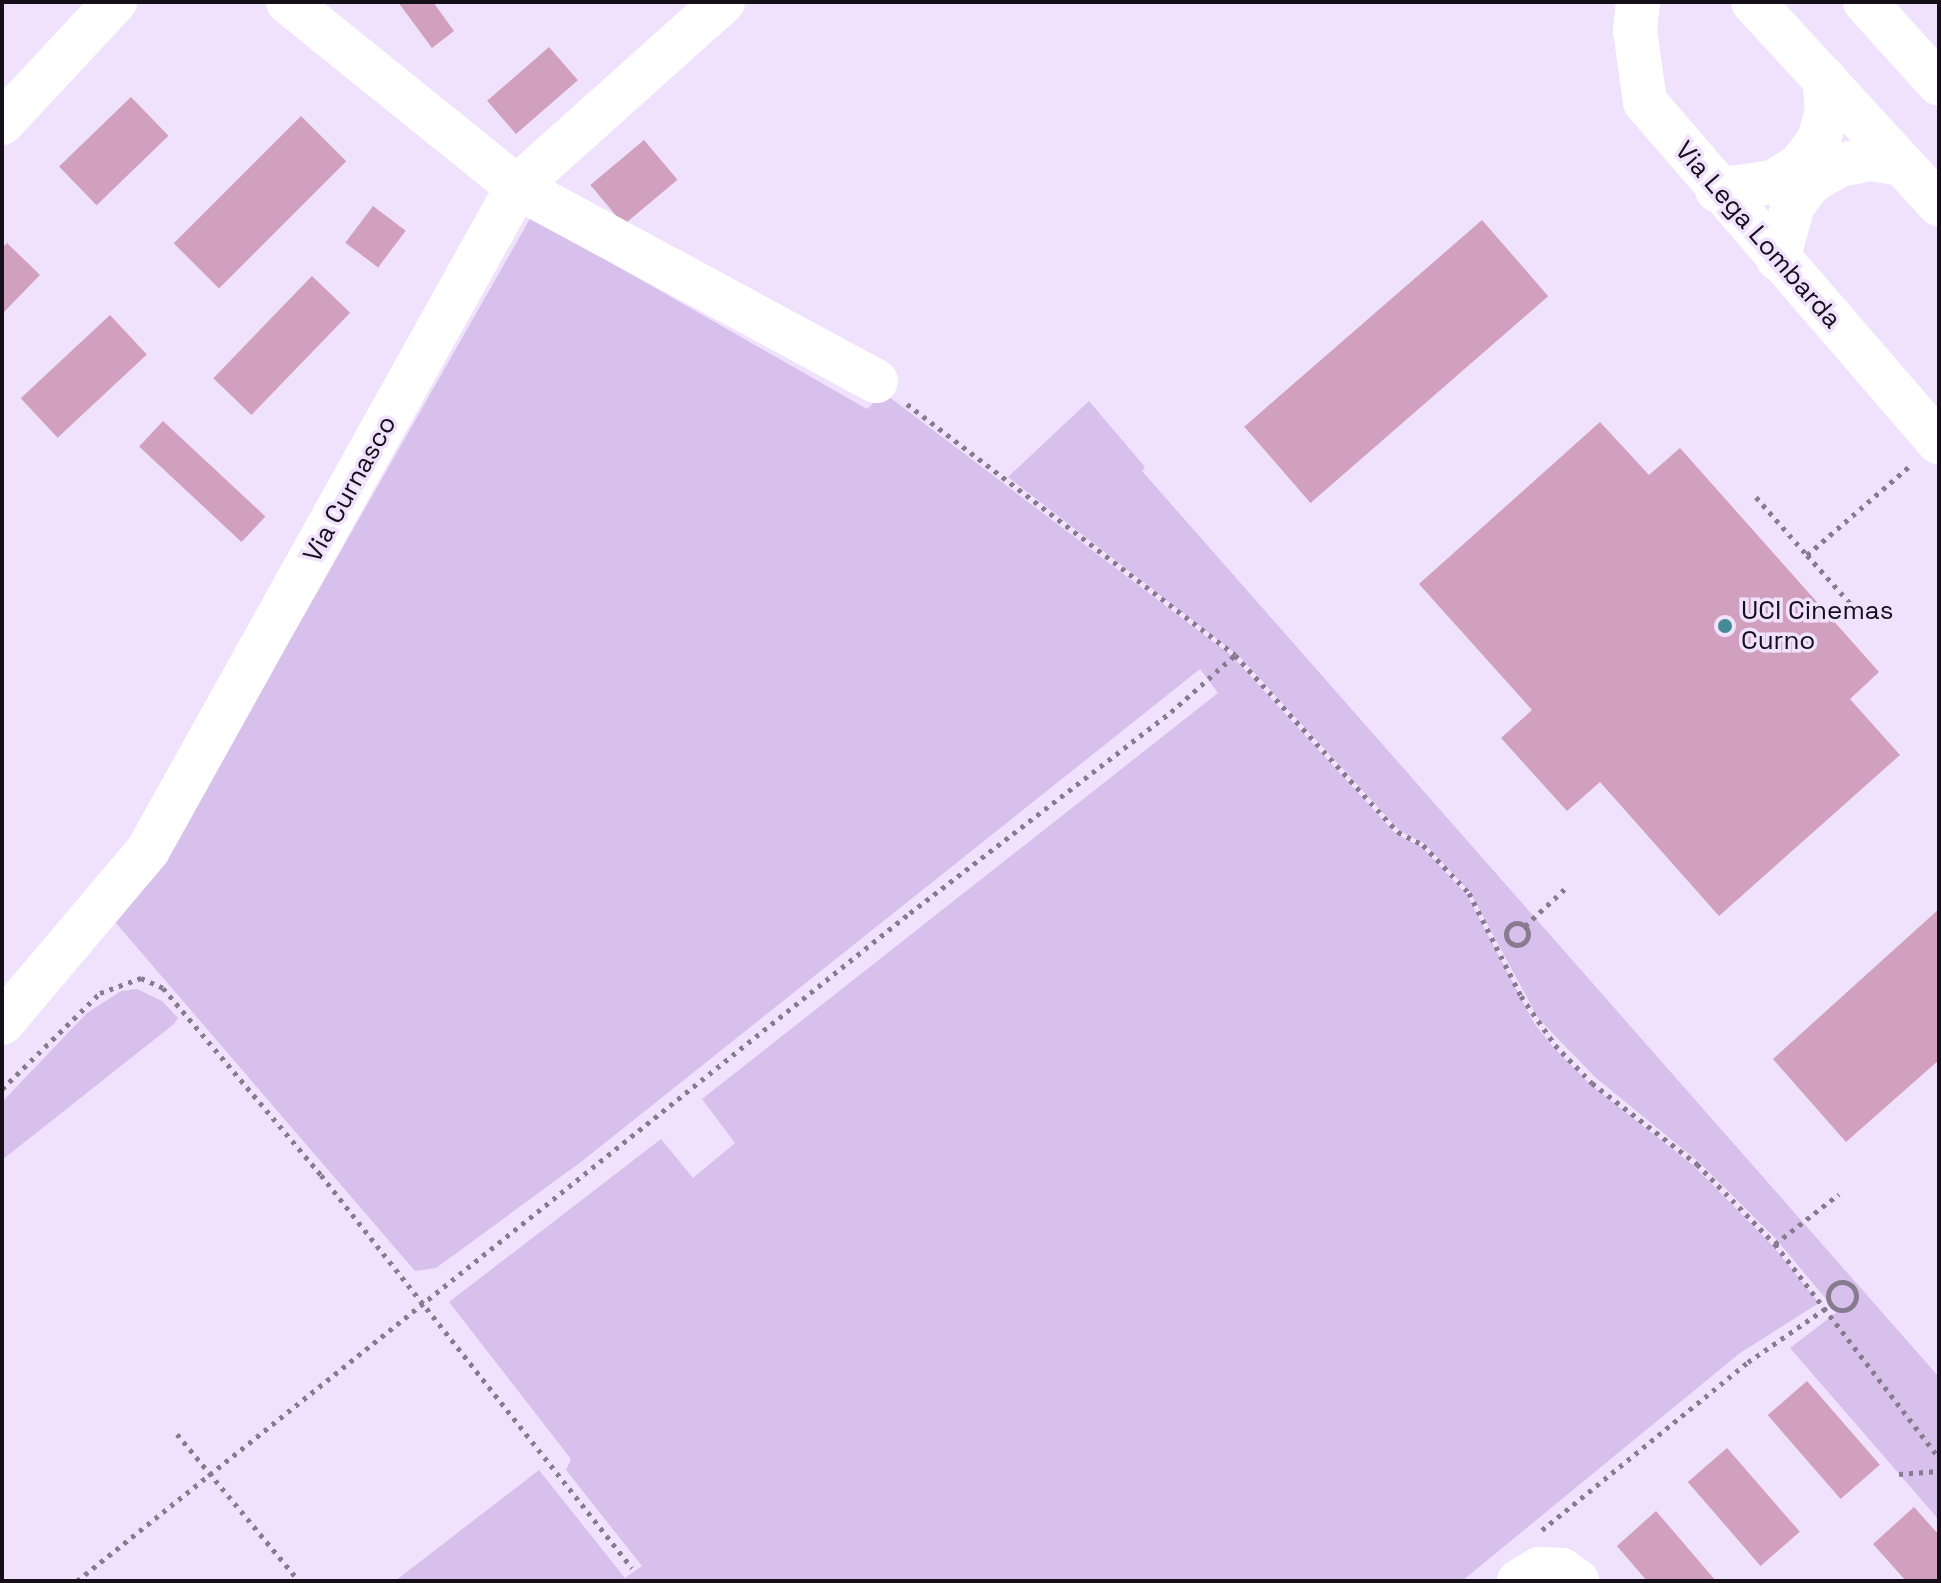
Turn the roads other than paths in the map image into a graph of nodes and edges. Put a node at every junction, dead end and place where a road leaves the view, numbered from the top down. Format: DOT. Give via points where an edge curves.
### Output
graph roads {
  1 [pos="115,2"];
  2 [pos="288,2"];
  3 [pos="723,2"];
  4 [pos="1638,2"];
  5 [pos="1753,2"];
  6 [pos="1865,2"];
  7 [pos="1824,78"];
  8 [pos="1939,84"];
  9 [pos="2,123"];
  10 [pos="1902,164"];
  11 [pos="517,187"];
  12 [pos="1717,190"];
  13 [pos="1939,204"];
  14 [pos="1778,259"];
  15 [pos="1839,330"];
  16 [pos="876,381"];
  17 [pos="1939,395"];
  18 [pos="1938,442"];
  19 [pos="2,1023"];
  20 [pos="1519,1581"];
  21 [pos="1577,1581"];
  1 -- 9 [label="street"];
  2 -- 11 [label="street"];
  3 -- 11 [label="street, Via Curnasco"];
  4 -- 12 [label="street, Via Lega Lombarda" via="1635,30 1645,102"];
  5 -- 7 [label="street"];
  6 -- 8 [label="street"];
  7 -- 10 [label="street"];
  7 -- 12 [label="street" via="1827,110 1819,140 1800,165 1773,182"];
  10 -- 13 [label="street"];
  10 -- 14 [label="street" via="1871,159 1840,165 1812,181 1793,205"];
  11 -- 16 [label="street"];
  11 -- 19 [label="street, Via Curnasco" via="148,850"];
  12 -- 14 [label="street, Via Lega Lombarda"];
  14 -- 15 [label="street, Via Lega Lombarda"];
  15 -- 17 [label="street"];
  15 -- 18 [label="street, Via Lega Lombarda"];
  20 -- 21 [label="street" via="1539,1569 1562,1570"];
}
